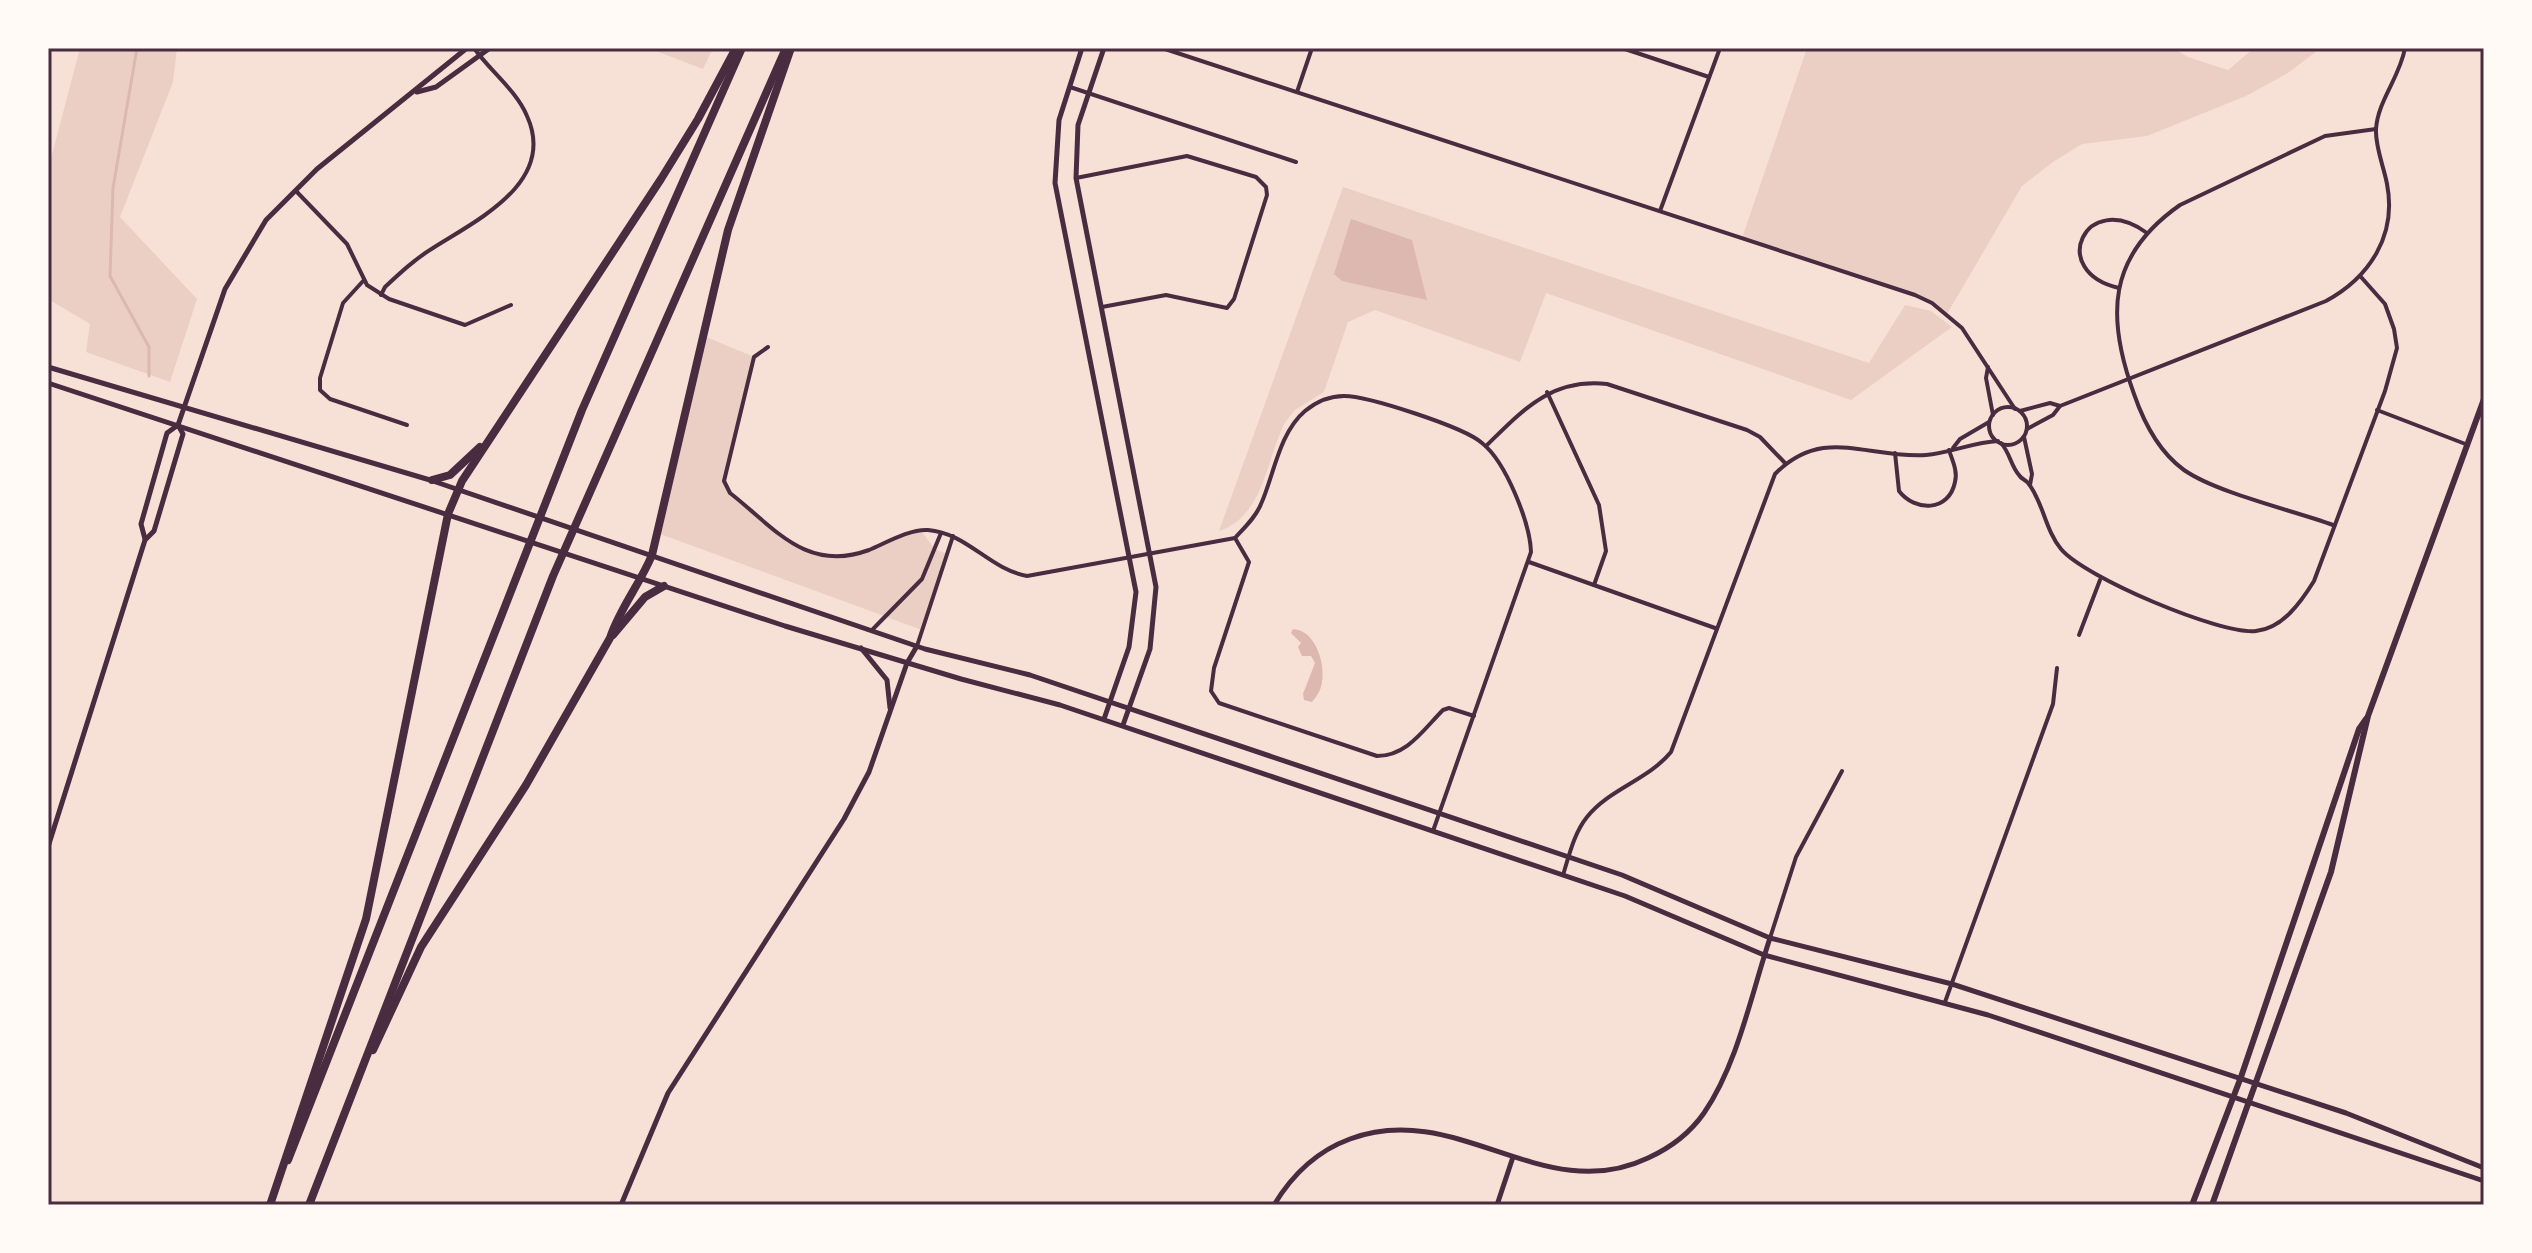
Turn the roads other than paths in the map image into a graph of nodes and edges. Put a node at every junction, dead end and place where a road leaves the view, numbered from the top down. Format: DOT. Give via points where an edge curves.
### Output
graph roads {
  1 [pos="467,48"];
  2 [pos="474,48"];
  3 [pos="490,48"];
  4 [pos="739,48"];
  5 [pos="789,48"];
  6 [pos="1082,48"];
  7 [pos="1104,48"];
  8 [pos="1162,48"];
  9 [pos="1312,48"];
  10 [pos="1622,48"];
  11 [pos="1720,48"];
  12 [pos="2405,48"];
  13 [pos="480,56"];
  14 [pos="1709,77"];
  15 [pos="1069,86"];
  16 [pos="1088,92"];
  17 [pos="1297,92"];
  18 [pos="416,93"];
  19 [pos="2376,129"];
  20 [pos="1296,162"];
  21 [pos="1076,178"];
  22 [pos="294,189"];
  23 [pos="1660,211"];
  24 [pos="2147,233"];
  25 [pos="2361,277"];
  26 [pos="364,280"];
  27 [pos="2119,288"];
  28 [pos="381,295"];
  29 [pos="511,305"];
  30 [pos="1102,307"];
  31 [pos="768,347"];
  32 [pos="48,367"];
  33 [pos="1988,367"];
  34 [pos="2128,379"];
  35 [pos="48,383"];
  36 [pos="1547,392"];
  37 [pos="2484,399"];
  38 [pos="2060,406"];
  39 [pos="184,408"];
  40 [pos="2017,410"];
  41 [pos="2376,410"];
  42 [pos="1992,417"];
  43 [pos="178,425"];
  44 [pos="407,425"];
  45 [pos="2027,429"];
  46 [pos="2024,437"];
  47 [pos="490,439"];
  48 [pos="2000,442"];
  49 [pos="2468,445"];
  50 [pos="1486,446"];
  51 [pos="1951,449"];
  52 [pos="1895,453"];
  53 [pos="1786,464"];
  54 [pos="432,480"];
  55 [pos="2030,485"];
  56 [pos="458,489"];
  57 [pos="448,514"];
  58 [pos="2333,525"];
  59 [pos="941,533"];
  60 [pos="953,536"];
  61 [pos="1235,538"];
  62 [pos="145,540"];
  63 [pos="1151,552"];
  64 [pos="652,555"];
  65 [pos="1131,556"];
  66 [pos="1529,562"];
  67 [pos="642,578"];
  68 [pos="2100,580"];
  69 [pos="1594,585"];
  70 [pos="664,586"];
  71 [pos="1715,628"];
  72 [pos="873,629"];
  73 [pos="2079,635"];
  74 [pos="610,638"];
  75 [pos="860,646"];
  76 [pos="917,646"];
  77 [pos="907,663"];
  78 [pos="2057,668"];
  79 [pos="1110,702"];
  80 [pos="890,709"];
  81 [pos="1129,709"];
  82 [pos="1474,716"];
  83 [pos="2368,716"];
  84 [pos="1104,719"];
  85 [pos="1123,725"];
  86 [pos="1842,771"];
  87 [pos="1439,815"];
  88 [pos="1433,831"];
  89 [pos="48,847"];
  90 [pos="1568,857"];
  91 [pos="1563,875"];
  92 [pos="1770,938"];
  93 [pos="1764,955"];
  94 [pos="1952,984"];
  95 [pos="1945,1002"];
  96 [pos="2241,1077"];
  97 [pos="2258,1084"];
  98 [pos="2234,1095"];
  99 [pos="2252,1101"];
  100 [pos="339,1127"];
  101 [pos="1513,1157"];
  102 [pos="2484,1168"];
  103 [pos="2484,1181"];
  104 [pos="270,1205"];
  105 [pos="309,1205"];
  106 [pos="621,1205"];
  107 [pos="1274,1205"];
  108 [pos="1497,1205"];
  109 [pos="2192,1205"];
  110 [pos="2212,1205"];
  1 -- 18 [label="street"];
  2 -- 13 [label="street"];
  3 -- 13 [label="street"];
  4 -- 47 [label="highway" via="668,167"];
  4 -- 104 [label="highway" via="582,410"];
  5 -- 64 [label="highway" via="728,230"];
  5 -- 100 [label="highway" via="583,503"];
  6 -- 15 [label="street"];
  7 -- 16 [label="street"];
  8 -- 17 [label="street"];
  9 -- 17 [label="street"];
  10 -- 14 [label="street"];
  11 -- 14 [label="street"];
  12 -- 19 [label="street"];
  13 -- 18 [label="street" via="436,87"];
  13 -- 28 [label="street" via="527,115 534,145 526,172 501,205 407,267"];
  14 -- 23 [label="street"];
  15 -- 16 [label="street"];
  15 -- 65 [label="street" via="1055,142 1055,183"];
  16 -- 20 [label="street"];
  16 -- 21 [label="street" via="1078,125"];
  17 -- 23 [label="street"];
  18 -- 22 [label="street"];
  19 -- 24 [label="street" via="2319,139 2180,205"];
  19 -- 25 [label="street" via="2390,210 2383,243"];
  21 -- 30 [label="street"];
  21 -- 30 [label="street" via="1187,156 1262,181 1267,195 1227,308 1166,295"];
  22 -- 26 [label="street" via="347,244"];
  22 -- 39 [label="street" via="236,265"];
  23 -- 33 [label="street" via="1932,303 1962,328"];
  24 -- 27 [label="street" via="2126,265"];
  24 -- 27 [label="street" via="2111,217 2090,226 2084,235 2079,251 2088,276"];
  25 -- 34 [label="street" via="2326,301"];
  25 -- 41 [label="street" via="2385,304 2396,338 2393,368"];
  26 -- 28 [label="street"];
  26 -- 44 [label="street" via="343,303 320,390 330,399"];
  27 -- 34 [label="street" via="2115,326"];
  28 -- 29 [label="street" via="465,325"];
  30 -- 63 [label="street"];
  31 -- 59 [label="street" via="754,357 724,481 730,493 798,548 822,557 859,553 921,531"];
  32 -- 39 [label="street"];
  33 -- 40 [label="street"];
  33 -- 42 [label="street"];
  34 -- 38 [label="street"];
  34 -- 58 [label="street" via="2151,432 2182,469 2204,482"];
  35 -- 43 [label="street"];
  36 -- 50 [label="street"];
  36 -- 53 [label="street" via="1575,383 1607,384 1747,430"];
  36 -- 69 [label="street" via="1601,514 1606,551"];
  37 -- 49 [label="main road"];
  38 -- 40 [label="street"];
  38 -- 45 [label="street"];
  39 -- 43 [label="street"];
  39 -- 54 [label="street"];
  40 -- 42 [label="street" via="2003,408"];
  40 -- 45 [label="street"];
  41 -- 49 [label="street"];
  41 -- 58 [label="street"];
  42 -- 48 [label="street" via="1990,431"];
  42 -- 51 [label="street"];
  43 -- 57 [label="street"];
  43 -- 62 [label="street" via="183,434 154,531"];
  43 -- 62 [label="street" via="168,430 158,463 141,524"];
  45 -- 46 [label="street"];
  46 -- 48 [label="street" via="2014,444"];
  46 -- 55 [label="street"];
  47 -- 54 [label="highway" via="450,475"];
  47 -- 56 [label="highway"];
  48 -- 51 [label="street"];
  48 -- 55 [label="street" via="2018,475"];
  49 -- 83 [label="main road"];
  50 -- 61 [label="street" via="1467,433 1367,400 1327,398 1304,411 1289,430 1261,506"];
  50 -- 66 [label="street" via="1528,525"];
  51 -- 52 [label="street" via="1924,455"];
  51 -- 52 [label="street" via="1953,490 1945,500 1926,507 1899,491"];
  52 -- 53 [label="street" via="1822,445"];
  53 -- 71 [label="street" via="1775,474"];
  54 -- 56 [label="street"];
  55 -- 68 [label="street" via="2061,549"];
  56 -- 57 [label="highway"];
  56 -- 64 [label="street"];
  57 -- 67 [label="street"];
  57 -- 104 [label="highway" via="366,919"];
  58 -- 68 [label="street" via="2301,603 2277,623 2256,631 2217,625"];
  59 -- 60 [label="street"];
  59 -- 72 [label="street" via="922,579"];
  60 -- 65 [label="street" via="994,565 1027,576"];
  60 -- 76 [label="street"];
  61 -- 63 [label="street"];
  61 -- 82 [label="street" via="1249,562 1214,668 1211,691 1219,703 1377,756 1408,747 1443,710"];
  62 -- 89 [label="street"];
  63 -- 65 [label="street"];
  63 -- 81 [label="street" via="1154,631"];
  64 -- 67 [label="highway"];
  64 -- 72 [label="street"];
  65 -- 79 [label="street" via="1136,592 1133,631"];
  66 -- 69 [label="street"];
  66 -- 82 [label="street"];
  67 -- 70 [label="street"];
  67 -- 74 [label="highway"];
  68 -- 73 [label="street"];
  69 -- 71 [label="street"];
  70 -- 74 [label="highway" via="645,597"];
  70 -- 75 [label="street"];
  71 -- 90 [label="street" via="1671,752 1646,776 1590,813"];
  72 -- 76 [label="street"];
  74 -- 100 [label="highway" via="526,785 421,947"];
  75 -- 77 [label="street"];
  75 -- 80 [label="street" via="887,680"];
  76 -- 77 [label="street"];
  76 -- 79 [label="street"];
  77 -- 80 [label="street"];
  77 -- 84 [label="street"];
  78 -- 94 [label="street" via="2053,704"];
  79 -- 81 [label="street"];
  79 -- 84 [label="street"];
  80 -- 106 [label="street" via="869,772 844,819 668,1093"];
  81 -- 85 [label="street"];
  81 -- 87 [label="street"];
  82 -- 87 [label="street"];
  83 -- 96 [label="main road" via="2359,729"];
  83 -- 97 [label="main road" via="2331,872"];
  84 -- 85 [label="street"];
  85 -- 88 [label="street"];
  86 -- 92 [label="street" via="1796,857"];
  87 -- 88 [label="street"];
  87 -- 90 [label="street"];
  88 -- 91 [label="street"];
  90 -- 91 [label="street"];
  90 -- 92 [label="street"];
  91 -- 93 [label="street"];
  92 -- 93 [label="street"];
  92 -- 94 [label="street"];
  93 -- 95 [label="street"];
  93 -- 101 [label="street" via="1715,1094 1704,1114 1674,1143 1627,1168 1609,1171 1567,1172"];
  94 -- 95 [label="street"];
  94 -- 96 [label="street"];
  95 -- 98 [label="street"];
  96 -- 97 [label="street"];
  96 -- 98 [label="main road"];
  97 -- 99 [label="main road"];
  97 -- 102 [label="street" via="2403,1133"];
  98 -- 99 [label="street"];
  98 -- 109 [label="main road"];
  99 -- 103 [label="street"];
  99 -- 110 [label="main road"];
  100 -- 105 [label="highway"];
  101 -- 107 [label="street" via="1430,1130 1369,1132 1311,1161"];
  101 -- 108 [label="street"];
}
